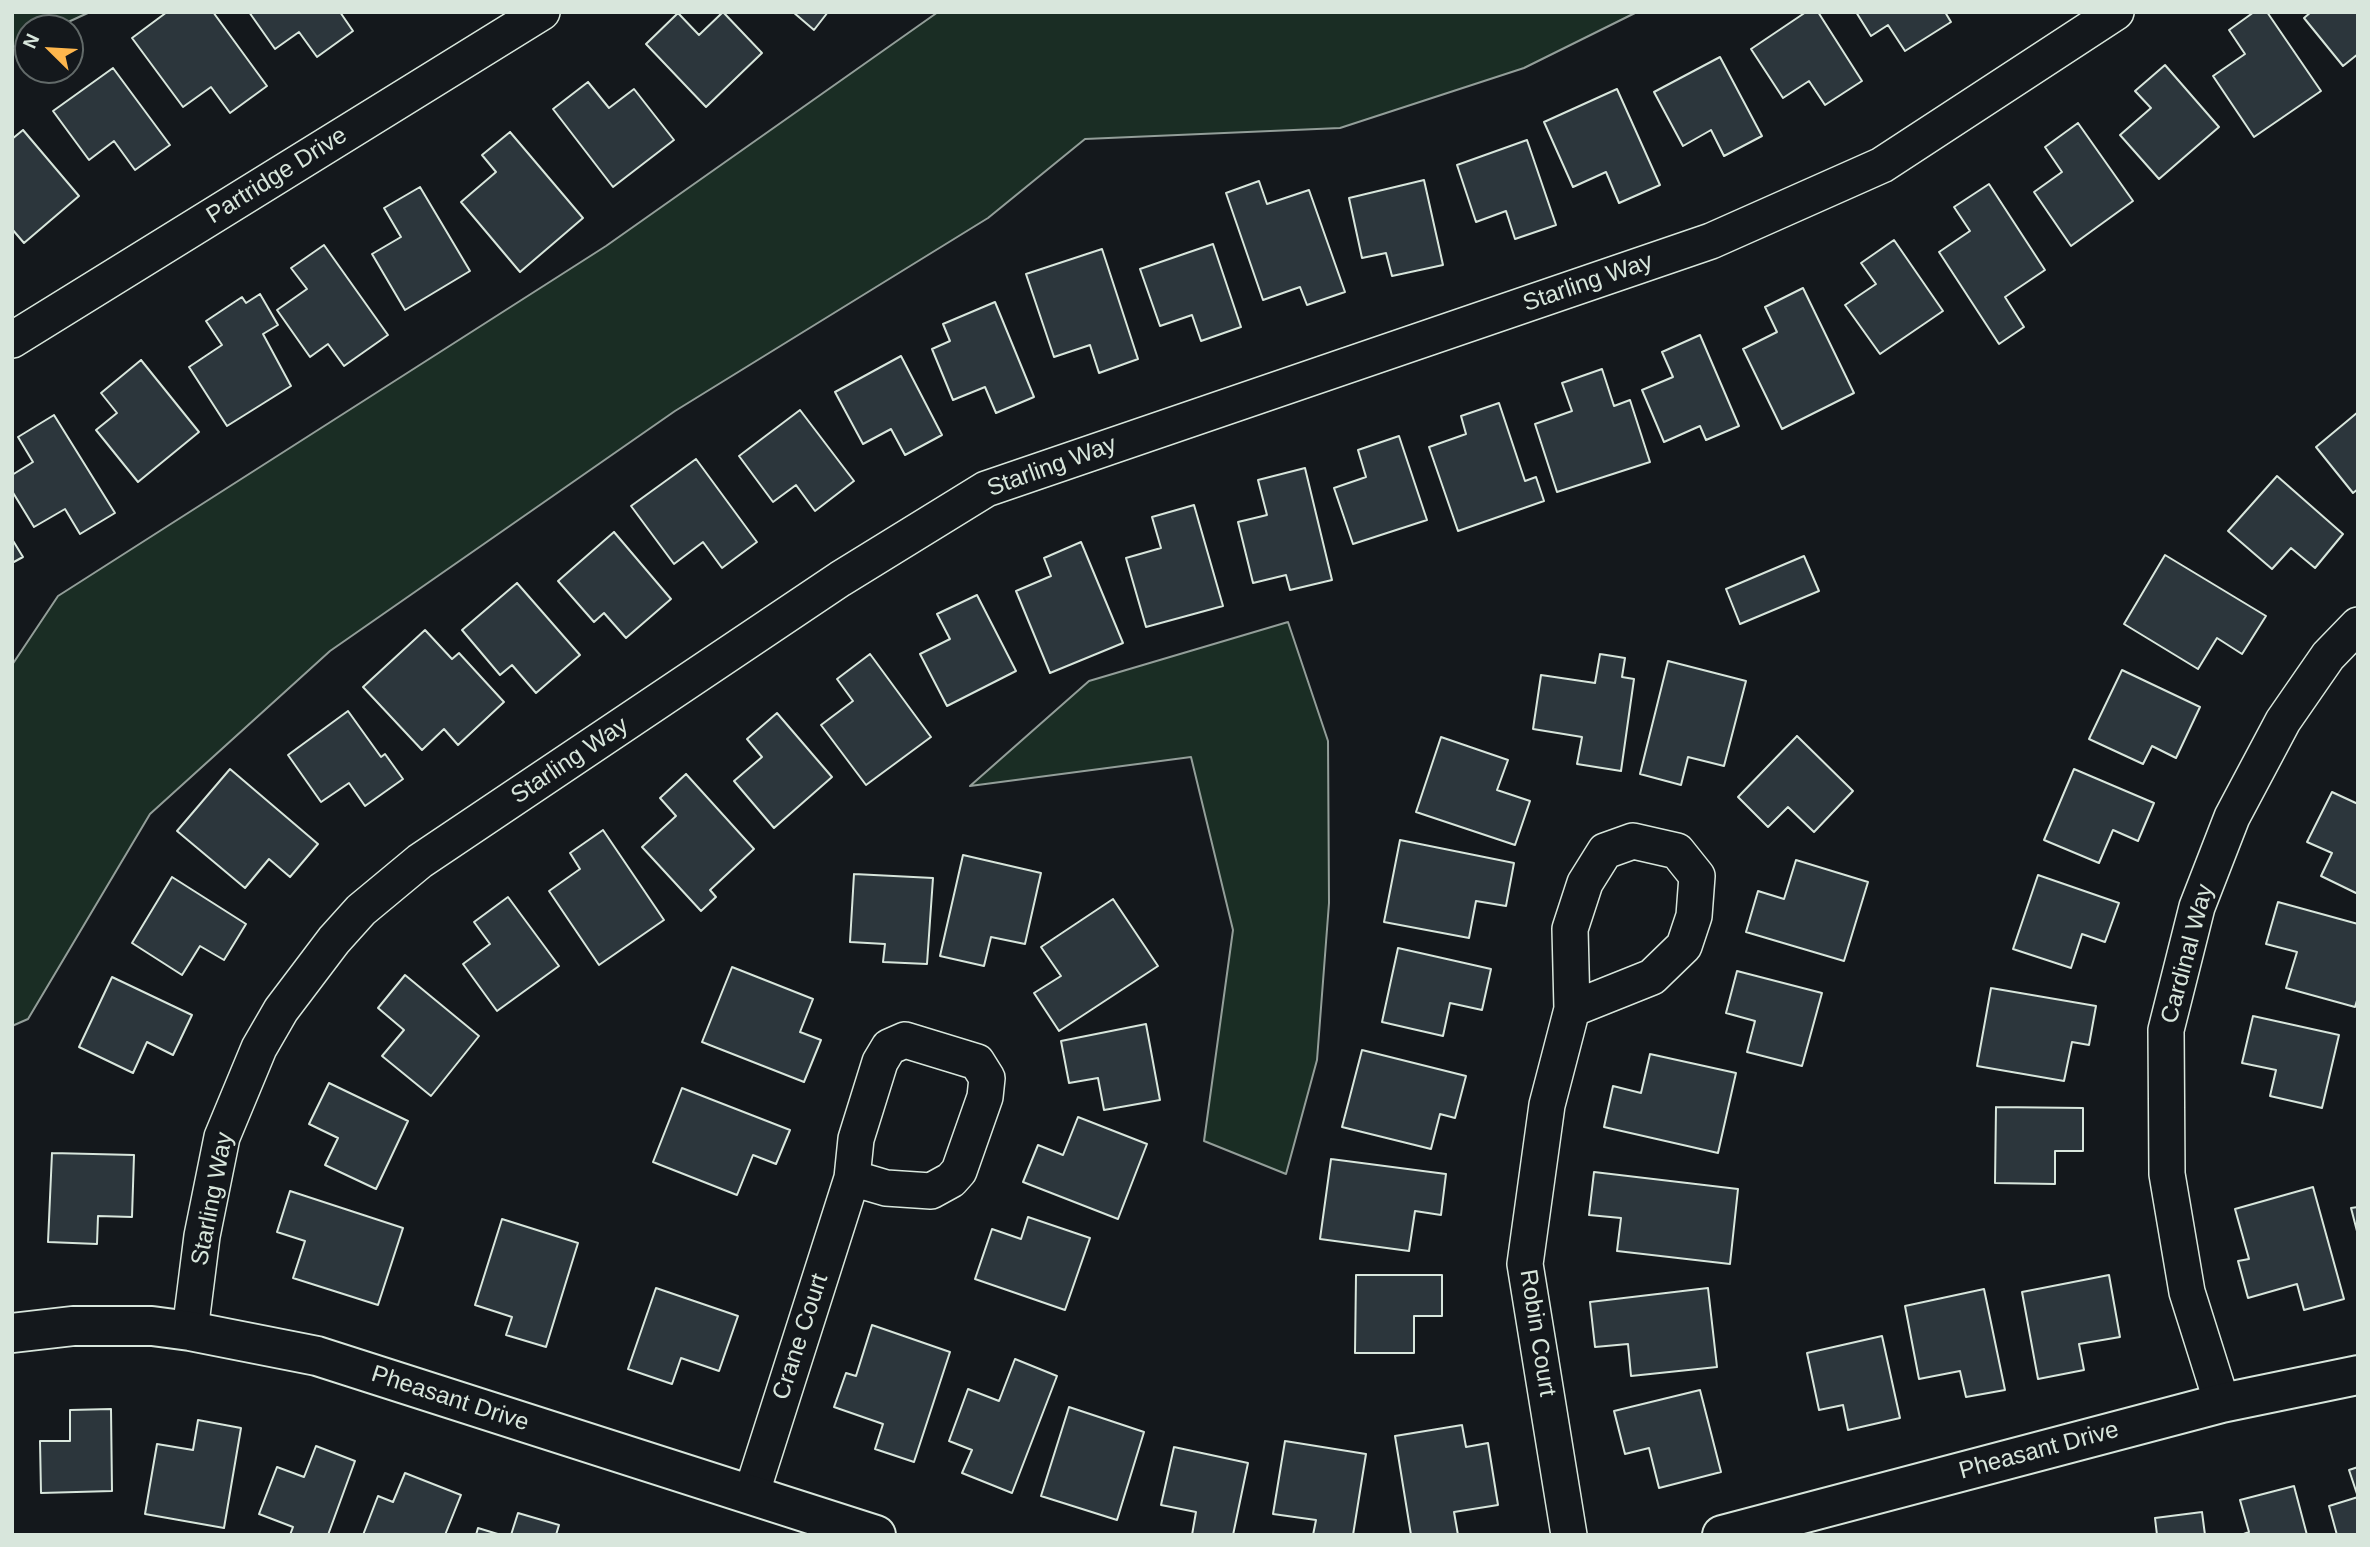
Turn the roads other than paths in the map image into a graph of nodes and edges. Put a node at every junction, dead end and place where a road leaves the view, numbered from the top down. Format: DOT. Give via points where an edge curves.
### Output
graph roads {
  1 [pos="542,12"];
  2 [pos="2116,12"];
  3 [pos="12,340"];
  4 [pos="2358,625"];
  5 [pos="1573,1009"];
  6 [pos="852,1178"];
  7 [pos="190,1331"];
  8 [pos="12,1333"];
  9 [pos="2358,1375"];
  10 [pos="2221,1403"];
  11 [pos="751,1495"];
  12 [pos="876,1535"];
  13 [pos="1570,1535"];
  14 [pos="1722,1535"];
  1 -- 3 [label="street, Partridge Drive"];
  2 -- 7 [label="street, Starling Way" via="1882,165 1711,241 986,488 840,579 420,861 361,910 334,940 259,1048 222,1137 202,1236"];
  4 -- 10 [label="street, Cardinal Way" via="2328,656 2283,721 2232,817 2197,906 2166,1030 2167,1174 2187,1292"];
  5 -- 5 [label="street, Robin Court" via="1652,977 1684,946 1695,916 1697,876 1677,851 1633,841 1605,851 1585,883 1570,929"];
  5 -- 13 [label="street, Robin Court" via="1547,1105 1525,1264"];
  6 -- 6 [label="street, Crane Court" via="909,1191 931,1191 951,1180 964,1160 985,1097 984,1069 977,1062 905,1040 889,1047 856,1139"];
  6 -- 11 [label="street, Crane Court"];
  7 -- 8 [label="street, Pheasant Drive" via="114,1325"];
  7 -- 11 [label="street, Pheasant Drive" via="317,1356"];
  9 -- 10 [label="street, Pheasant Drive"];
  10 -- 14 [label="street, Pheasant Drive"];
  11 -- 12 [label="street, Pheasant Drive"];
}
